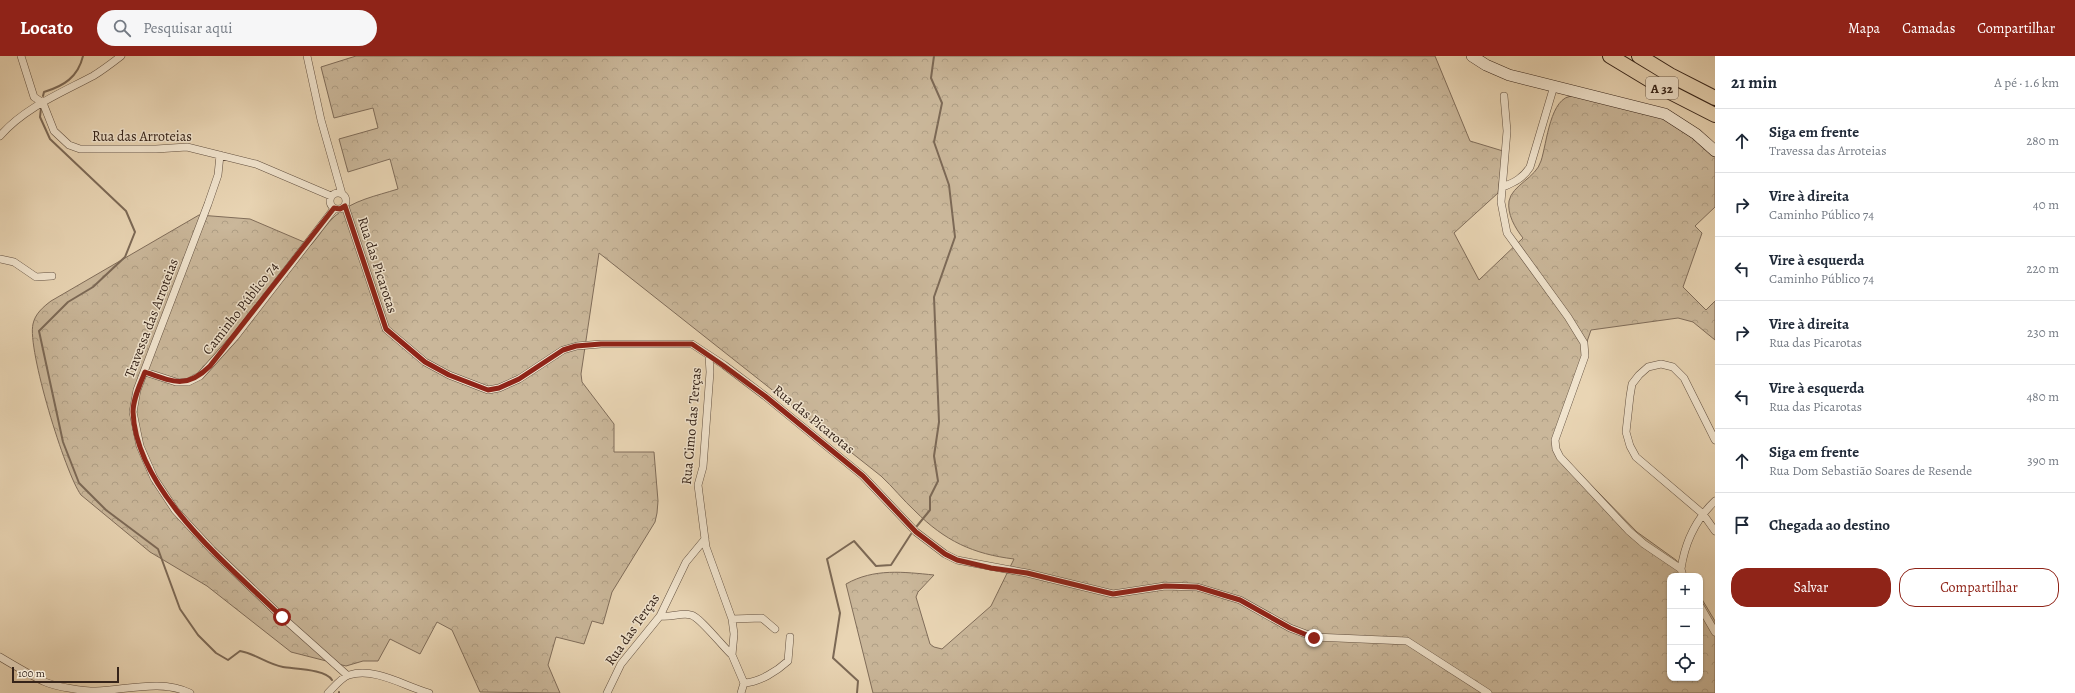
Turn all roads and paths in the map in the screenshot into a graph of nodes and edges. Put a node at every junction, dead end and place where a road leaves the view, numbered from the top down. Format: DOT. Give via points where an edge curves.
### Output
graph roads {
  1 [pos="20,56"];
  2 [pos="121,56"];
  3 [pos="307,56"];
  4 [pos="1472,56"];
  5 [pos="1610,56"];
  6 [pos="1639,56"];
  7 [pos="1554,86"];
  8 [pos="1504,96"];
  9 [pos="1715,98"];
  10 [pos="43,103"];
  11 [pos="1715,115"];
  12 [pos="0,136"];
  13 [pos="1715,151"];
  14 [pos="220,156"];
  15 [pos="1502,187"];
  16 [pos="342,194"];
  17 [pos="331,196"];
  18 [pos="345,206"];
  19 [pos="334,208"];
  20 [pos="0,259"];
  21 [pos="52,276"];
  22 [pos="709,356"];
  23 [pos="145,372"];
  24 [pos="1715,440"];
  25 [pos="1715,501"];
  26 [pos="1702,514"];
  27 [pos="1715,531"];
  28 [pos="705,539"];
  29 [pos="1682,573"];
  30 [pos="1702,609"];
  31 [pos="660,616"];
  32 [pos="732,619"];
  33 [pos="775,629"];
  34 [pos="1715,632"];
  35 [pos="790,637"];
  36 [pos="732,655"];
  37 [pos="0,657"];
  38 [pos="347,675"];
  39 [pos="744,683"];
  40 [pos="190,693"];
  41 [pos="328,693"];
  42 [pos="429,693"];
  43 [pos="607,693"];
  44 [pos="741,693"];
  45 [pos="1488,693"];
  1 -- 10 [label="street, Rua das Arroteias" via="34,97"];
  2 -- 10 [label="street" via="94,75"];
  3 -- 16 [label="street" via="321,120"];
  4 -- 7 [label="main road" via="1509,75"];
  5 -- 11 [label="highway, A 32" via="1668,91"];
  6 -- 9 [label="highway, A 32"];
  7 -- 13 [label="main road" via="1665,114 1696,134"];
  7 -- 15 [label="street" via="1530,166 1515,182"];
  8 -- 15 [label="street" via="1507,131"];
  10 -- 12 [label="street" via="10,125"];
  10 -- 14 [label="street, Rua das Arroteias" via="54,131 68,145 80,149 156,150 187,147"];
  14 -- 17 [label="street, Rua das Arroteias" via="256,164"];
  14 -- 23 [label="street, Travessa das Arroteias" via="218,174 208,204"];
  15 -- 29 [label="street" via="1502,209 1507,233 1584,343 1585,356 1555,440 1560,457 1629,530"];
  16 -- 17 [label="street" via="336,193"];
  16 -- 18 [label="street" via="346,199"];
  17 -- 19 [label="street" via="330,202"];
  18 -- 19 [label="street" via="340,209"];
  18 -- 22 [label="street, Rua das Picarotas" via="386,329 425,362 449,375 488,390 499,388 519,379 563,350 601,344 692,344"];
  19 -- 23 [label="street, Caminho Público 74" via="235,337 200,376 188,382 176,382"];
  20 -- 21 [label="street" via="14,262 36,277"];
  22 -- 28 [label="street, Rua Cimo das Terças" via="710,372 702,467 698,485"];
  22 -- 45 [label="street, Rua das Picarotas" via="765,396 863,476 916,532 957,560 1027,573 1113,594 1165,586 1197,587 1240,600 1290,628 1314,638 1407,641"];
  23 -- 38 [label="street, Travessa das Arroteias" via="133,412 140,446 154,478 175,510 212,550"];
  24 -- 26 [label="street" via="1684,378 1673,367 1661,364 1648,367 1638,375 1632,384 1626,432 1630,446 1636,457"];
  25 -- 26 [label="street"];
  26 -- 27 [label="street"];
  26 -- 29 [label="street" via="1684,548"];
  28 -- 31 [label="street, Rua das Terças" via="686,562"];
  28 -- 32 [label="street, Rua Cimo das Terças"];
  30 -- 34 [label="street"];
  31 -- 36 [label="street" via="692,615 700,620"];
  31 -- 43 [label="street, Rua das Terças" via="621,664"];
  32 -- 33 [label="street" via="762,618"];
  32 -- 36 [label="street, Rua Cimo das Terças"];
  35 -- 39 [label="street" via="788,661 766,676"];
  36 -- 39 [label="street, Rua Cimo das Terças"];
  37 -- 40 [label="street" via="47,683 62,686 96,691 158,686 177,688"];
  38 -- 41 [label="street"];
  38 -- 42 [label="street" via="374,674"];
  39 -- 44 [label="street"];
}
